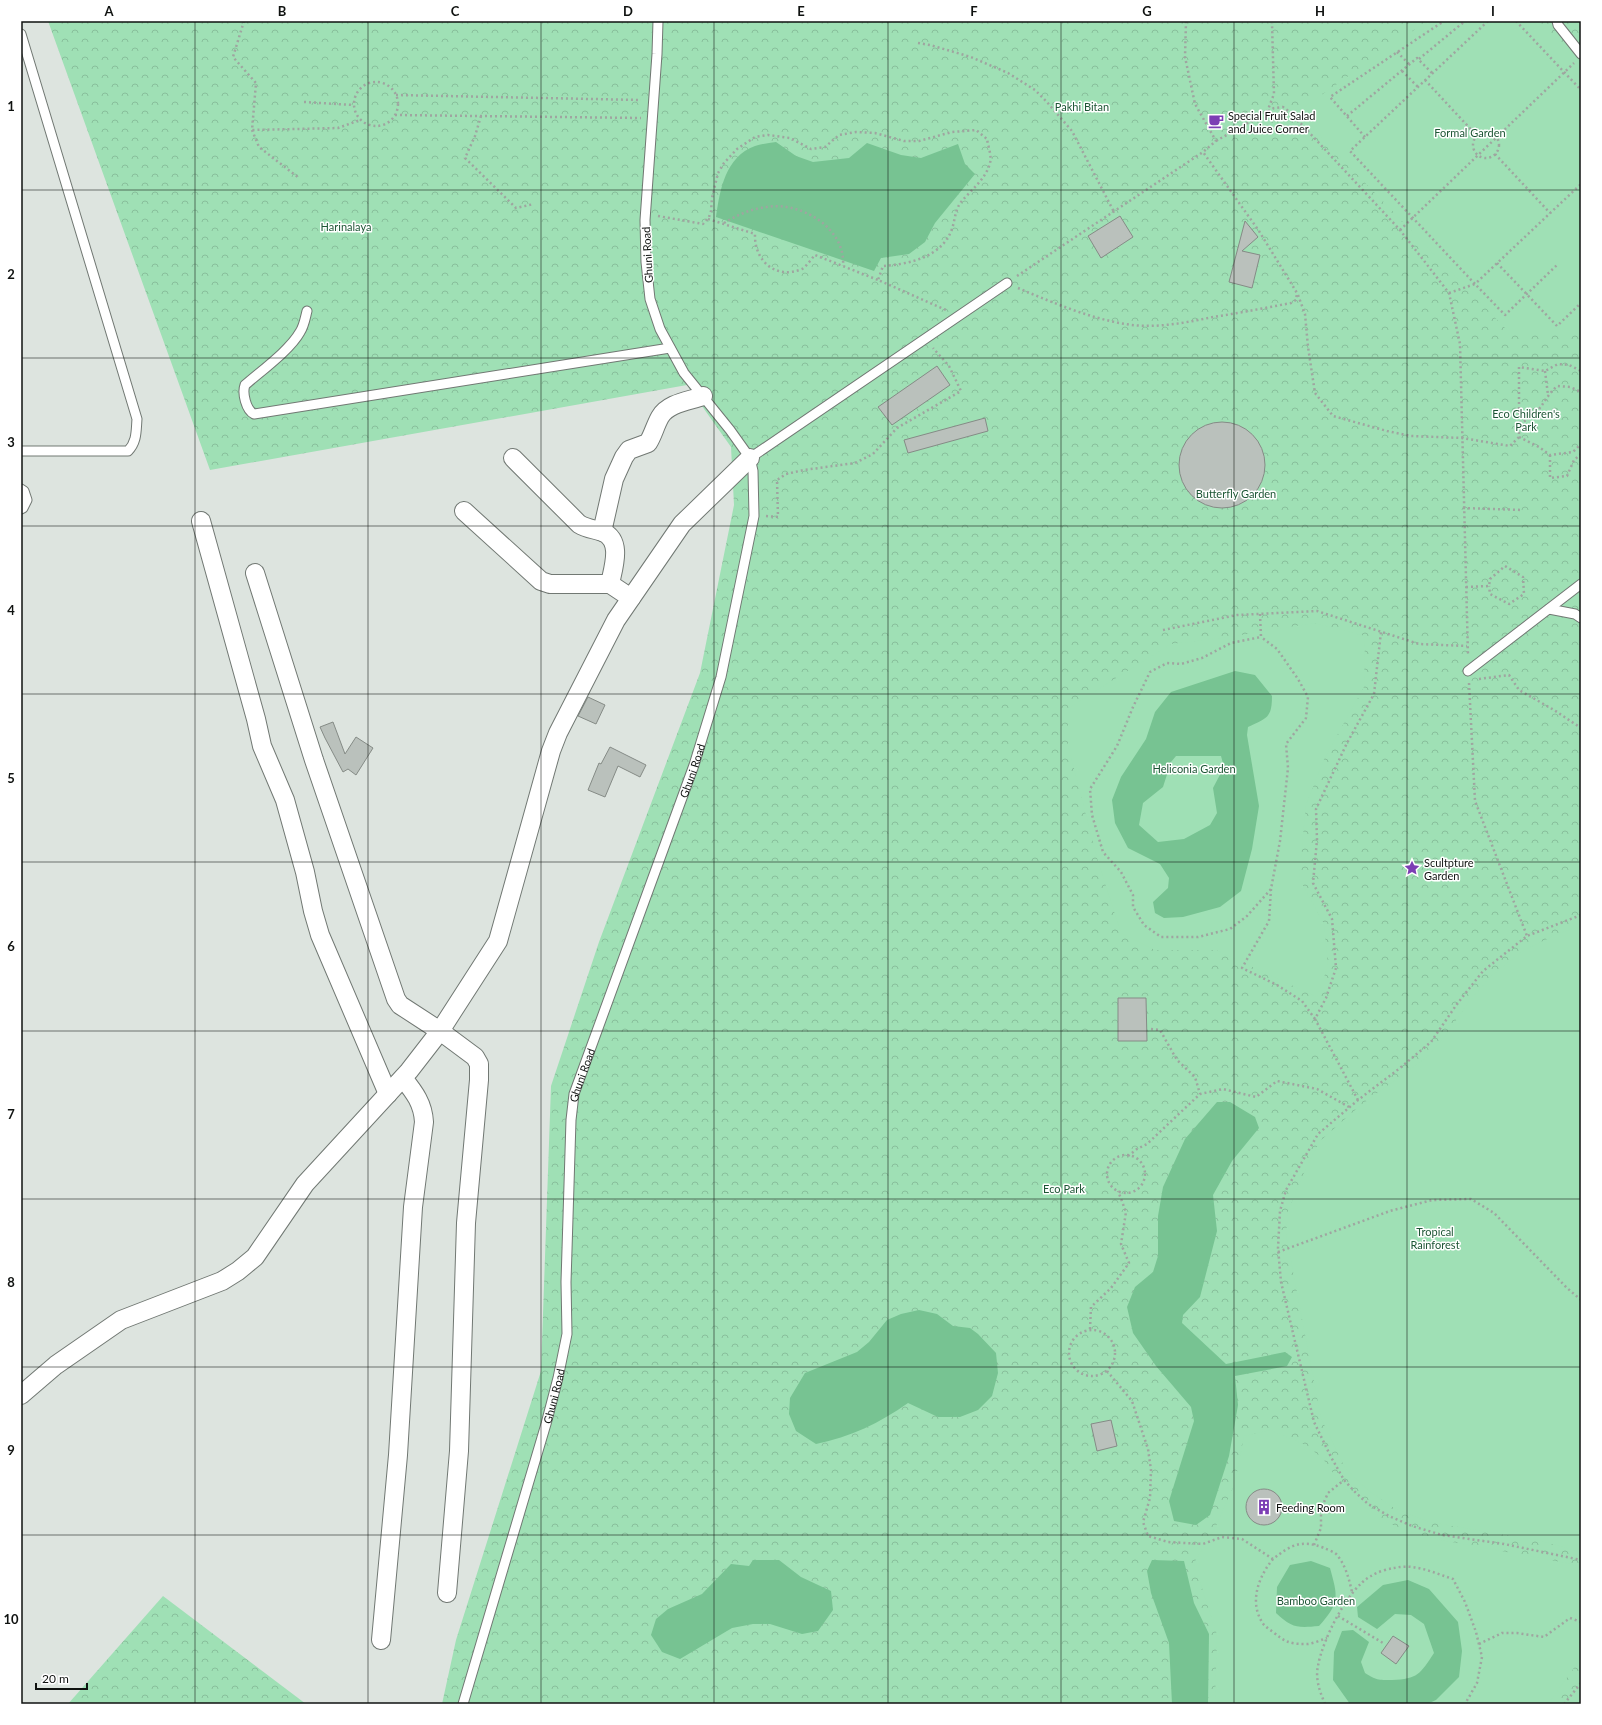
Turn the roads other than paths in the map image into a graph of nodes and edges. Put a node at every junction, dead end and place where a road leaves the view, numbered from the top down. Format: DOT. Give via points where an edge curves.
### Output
graph roads {
  1 [pos="658,21"];
  2 [pos="1557,21"];
  3 [pos="21,34"];
  4 [pos="1579,57"];
  5 [pos="1007,283"];
  6 [pos="307,311"];
  7 [pos="670,348"];
  8 [pos="703,396"];
  9 [pos="21,451"];
  10 [pos="513,458"];
  11 [pos="750,458"];
  12 [pos="21,489"];
  13 [pos="21,509"];
  14 [pos="464,511"];
  15 [pos="201,521"];
  16 [pos="602,532"];
  17 [pos="255,573"];
  18 [pos="610,584"];
  19 [pos="1581,584"];
  20 [pos="631,598"];
  21 [pos="1549,609"];
  22 [pos="1581,618"];
  23 [pos="1468,671"];
  24 [pos="439,1033"];
  25 [pos="406,1074"];
  26 [pos="388,1094"];
  27 [pos="21,1395"];
  28 [pos="446,1593"];
  29 [pos="381,1640"];
  30 [pos="463,1704"];
  1 -- 7 [label="lane, Ghuni Road" via="658,54 645,214 646,262 650,299 660,329"];
  2 -- 4 [label="lane"];
  3 -- 9 [label="lane" via="137,419 136,436 133,446 128,450"];
  5 -- 11 [label="lane"];
  6 -- 7 [label="lane" via="299,334 245,385 248,410 251,413"];
  7 -- 8 [label="lane, Ghuni Road" via="684,373"];
  8 -- 11 [label="lane, Ghuni Road"];
  8 -- 16 [label="street" via="665,410 648,443 629,450 614,479"];
  10 -- 16 [label="street" via="579,524"];
  11 -- 20 [label="street" via="682,524"];
  11 -- 30 [label="lane, Ghuni Road" via="753,471 754,515 721,677 694,765 574,1094 567,1251 567,1334 546,1424"];
  12 -- 13 [label="lane" via="27,500"];
  14 -- 18 [label="street" via="540,581 550,584"];
  15 -- 26 [label="street" via="262,746 285,800 320,935"];
  16 -- 18 [label="street" via="611,538 615,547"];
  17 -- 24 [label="street" via="314,760 396,998 400,1005"];
  18 -- 20 [label="street"];
  19 -- 21 [label="lane"];
  20 -- 24 [label="street" via="616,620 551,751 498,941"];
  21 -- 22 [label="lane" via="1575,614"];
  21 -- 23 [label="lane"];
  24 -- 25 [label="street"];
  24 -- 28 [label="street" via="475,1057 479,1064 466,1223 459,1451"];
  25 -- 26 [label="street"];
  25 -- 29 [label="street" via="423,1112 424,1122 413,1207 398,1455"];
  26 -- 27 [label="street" via="305,1184 255,1257 238,1271 222,1281 121,1320 56,1366"];
}
